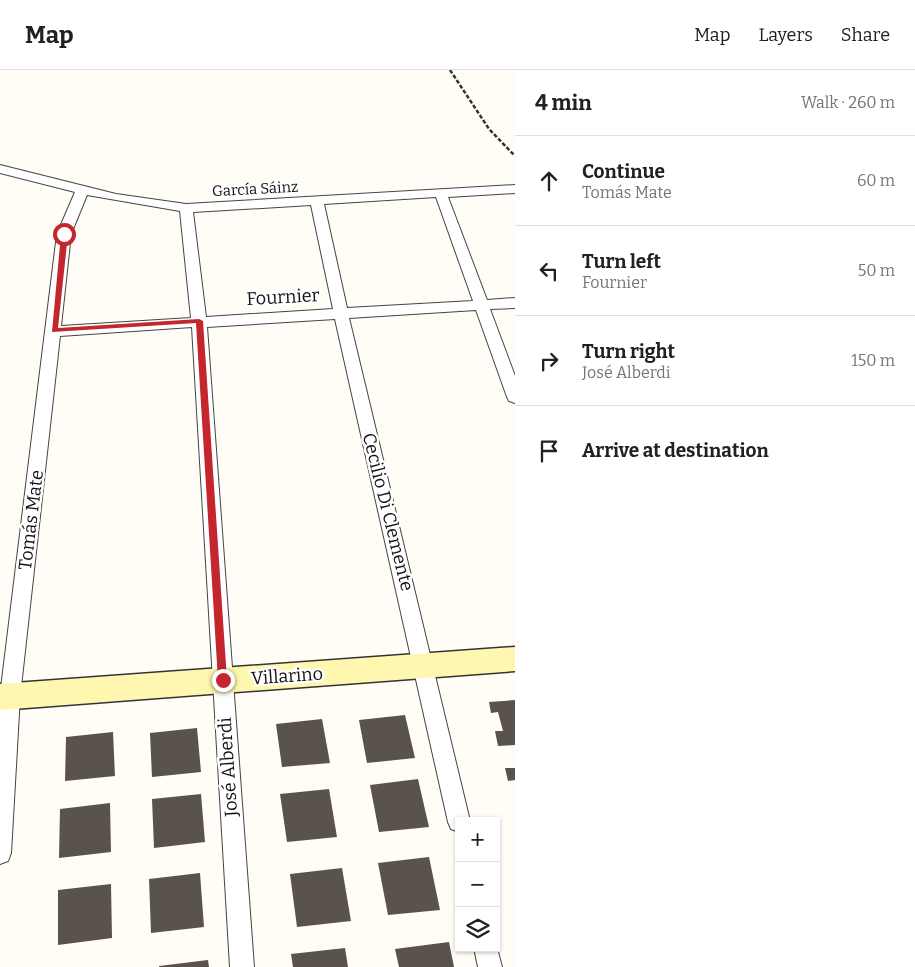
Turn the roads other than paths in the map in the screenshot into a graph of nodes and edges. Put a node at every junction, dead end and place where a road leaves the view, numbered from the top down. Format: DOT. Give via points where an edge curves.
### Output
graph roads {
  1 [pos="0,170"];
  2 [pos="515,189"];
  3 [pos="82,192"];
  4 [pos="440,192"];
  5 [pos="317,202"];
  6 [pos="186,208"];
  7 [pos="515,303"];
  8 [pos="481,305"];
  9 [pos="340,312"];
  10 [pos="199,321"];
  11 [pos="54,331"];
  12 [pos="515,397"];
  13 [pos="515,659"];
  14 [pos="425,666"];
  15 [pos="223,680"];
  16 [pos="5,696"];
  17 [pos="458,817"];
  18 [pos="0,853"];
  19 [pos="487,952"];
  20 [pos="242,967"];
  21 [pos="490,967"];
  1 -- 3 [label="street, García Sáinz"];
  2 -- 4 [label="street, García Sáinz"];
  3 -- 6 [label="street, García Sáinz"];
  3 -- 11 [label="street, Tomás Mate" via="64,234"];
  4 -- 5 [label="street, García Sáinz"];
  4 -- 8 [label="street"];
  5 -- 6 [label="street, García Sáinz"];
  5 -- 9 [label="street, Cecilio Di Clemente"];
  6 -- 10 [label="street, José Alberdi"];
  7 -- 8 [label="street, Fournier"];
  8 -- 9 [label="street, Fournier"];
  8 -- 12 [label="street"];
  9 -- 10 [label="street, Fournier"];
  9 -- 14 [label="street, Cecilio Di Clemente"];
  10 -- 11 [label="street, Fournier"];
  10 -- 15 [label="street, José Alberdi"];
  11 -- 16 [label="street, Tomás Mate"];
  13 -- 14 [label="street, Villarino"];
  14 -- 15 [label="street, Villarino"];
  14 -- 17 [label="street, Cecilio Di Clemente"];
  15 -- 16 [label="street, Villarino"];
  15 -- 20 [label="street, José Alberdi"];
  16 -- 18 [label="street, Tomás Mate"];
  19 -- 21 [label="street"];
}
